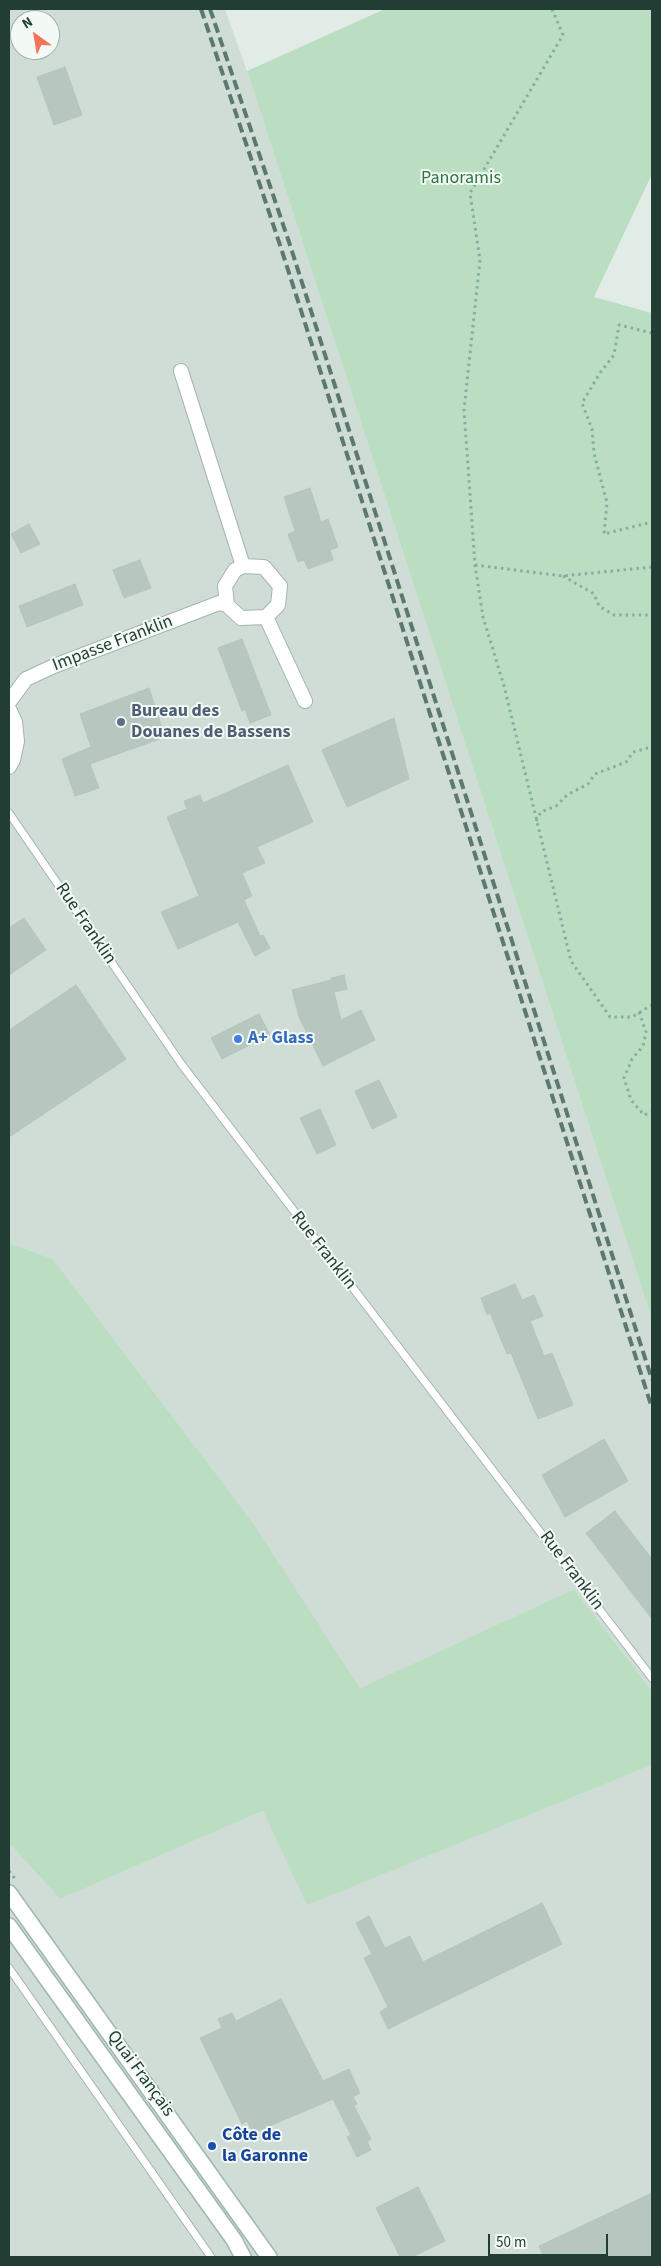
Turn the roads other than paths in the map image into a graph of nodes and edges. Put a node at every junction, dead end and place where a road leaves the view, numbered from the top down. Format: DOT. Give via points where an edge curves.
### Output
graph roads {
  1 [pos="181,371"];
  2 [pos="242,566"];
  3 [pos="227,606"];
  4 [pos="266,617"];
  5 [pos="305,701"];
  6 [pos="9,702"];
  7 [pos="9,709"];
  8 [pos="9,767"];
  9 [pos="9,814"];
  10 [pos="652,1678"];
  11 [pos="9,1893"];
  12 [pos="9,1926"];
  13 [pos="9,1968"];
  14 [pos="211,2257"];
  15 [pos="244,2257"];
  16 [pos="269,2257"];
  1 -- 2 [label="street"];
  2 -- 3 [label="street" via="235,570 225,586"];
  2 -- 4 [label="street" via="264,567 280,586 278,605"];
  3 -- 4 [label="street" via="241,618"];
  3 -- 6 [label="street, Impasse Franklin" via="219,603 54,666 26,680"];
  4 -- 5 [label="street"];
  7 -- 8 [label="street" via="15,722 17,742"];
  9 -- 10 [label="lane, Rue Franklin" via="182,1065"];
  11 -- 16 [label="main road, Quai Français"];
  12 -- 15 [label="main road, Quai Français"];
  13 -- 14 [label="lane"];
}
